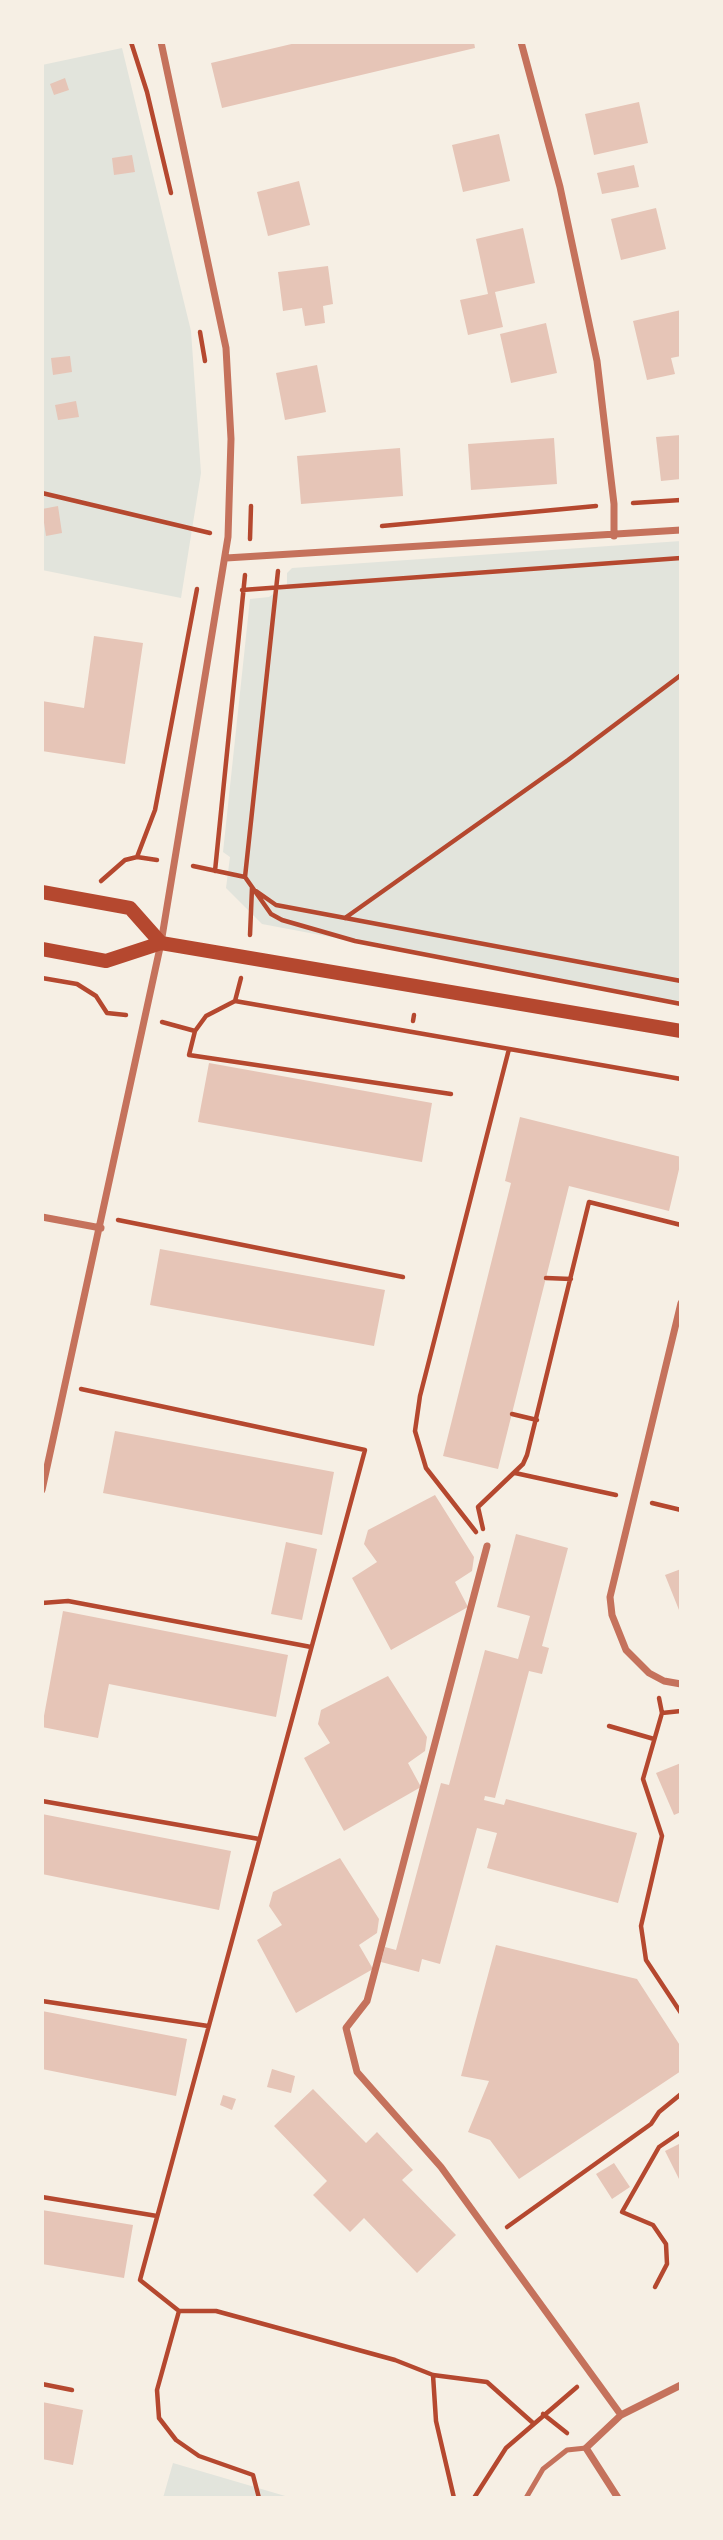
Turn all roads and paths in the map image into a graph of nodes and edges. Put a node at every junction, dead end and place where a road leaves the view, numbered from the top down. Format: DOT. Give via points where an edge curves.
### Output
graph roads {
  1 [pos="131,42"];
  2 [pos="161,42"];
  3 [pos="521,42"];
  4 [pos="172,198"];
  5 [pos="199,327"];
  6 [pos="206,364"];
  7 [pos="42,493"];
  8 [pos="681,500"];
  9 [pos="614,504"];
  10 [pos="209,521"];
  11 [pos="378,527"];
  12 [pos="681,530"];
  13 [pos="207,533"];
  14 [pos="614,536"];
  15 [pos="228,537"];
  16 [pos="278,553"];
  17 [pos="247,556"];
  18 [pos="226,558"];
  19 [pos="681,558"];
  20 [pos="198,581"];
  21 [pos="277,589"];
  22 [pos="244,590"];
  23 [pos="220,592"];
  24 [pos="681,676"];
  25 [pos="137,857"];
  26 [pos="245,877"];
  27 [pos="252,888"];
  28 [pos="42,892"];
  29 [pos="345,918"];
  30 [pos="160,943"];
  31 [pos="42,950"];
  32 [pos="42,978"];
  33 [pos="681,981"];
  34 [pos="681,1004"];
  35 [pos="143,1018"];
  36 [pos="195,1031"];
  37 [pos="681,1031"];
  38 [pos="509,1049"];
  39 [pos="681,1079"];
  40 [pos="451,1094"];
  41 [pos="42,1217"];
  42 [pos="103,1217"];
  43 [pos="681,1225"];
  44 [pos="100,1228"];
  45 [pos="403,1278"];
  46 [pos="546,1278"];
  47 [pos="570,1279"];
  48 [pos="681,1303"];
  49 [pos="67,1386"];
  50 [pos="512,1414"];
  51 [pos="537,1420"];
  52 [pos="514,1472"];
  53 [pos="42,1490"];
  54 [pos="651,1490"];
  55 [pos="633,1499"];
  56 [pos="681,1510"];
  57 [pos="487,1546"];
  58 [pos="42,1603"];
  59 [pos="311,1647"];
  60 [pos="664,1681"];
  61 [pos="681,1684"];
  62 [pos="681,1711"];
  63 [pos="662,1713"];
  64 [pos="609,1726"];
  65 [pos="654,1739"];
  66 [pos="42,1801"];
  67 [pos="259,1839"];
  68 [pos="42,2001"];
  69 [pos="681,2013"];
  70 [pos="208,2026"];
  71 [pos="681,2094"];
  72 [pos="681,2132"];
  73 [pos="42,2197"];
  74 [pos="157,2216"];
  75 [pos="492,2238"];
  76 [pos="655,2287"];
  77 [pos="179,2311"];
  78 [pos="433,2375"];
  79 [pos="592,2375"];
  80 [pos="42,2384"];
  81 [pos="681,2385"];
  82 [pos="72,2390"];
  83 [pos="621,2415"];
  84 [pos="533,2423"];
  85 [pos="586,2448"];
  86 [pos="259,2498"];
  87 [pos="454,2498"];
  88 [pos="474,2498"];
  89 [pos="526,2498"];
  90 [pos="618,2498"];
  1 -- 4 [label="path"];
  2 -- 15 [label="street" via="226,348 231,439"];
  3 -- 9 [label="street" via="560,187 597,361"];
  5 -- 6 [label="path"];
  7 -- 13 [label="path"];
  8 -- 9 [label="path"];
  9 -- 11 [label="path"];
  9 -- 14 [label="street"];
  10 -- 13 [label="path"];
  12 -- 14 [label="street"];
  13 -- 15 [label="path"];
  13 -- 18 [label="path" via="202,558"];
  14 -- 16 [label="street"];
  15 -- 16 [label="path" via="281,536"];
  15 -- 18 [label="street"];
  16 -- 17 [label="street"];
  16 -- 21 [label="path"];
  17 -- 18 [label="street"];
  17 -- 22 [label="path"];
  18 -- 23 [label="street"];
  19 -- 21 [label="path"];
  20 -- 25 [label="path" via="155,810"];
  21 -- 22 [label="path"];
  21 -- 26 [label="path"];
  22 -- 23 [label="path"];
  22 -- 26 [label="path" via="215,871"];
  23 -- 30 [label="street"];
  24 -- 29 [label="path"];
  26 -- 27 [label="path"];
  27 -- 29 [label="path" via="276,905"];
  27 -- 34 [label="path" via="271,914 282,920 355,940"];
  28 -- 30 [label="main road" via="130,908"];
  29 -- 33 [label="path"];
  30 -- 31 [label="main road" via="106,961"];
  30 -- 35 [label="street"];
  30 -- 37 [label="main road"];
  32 -- 35 [label="path" via="76,984 96,996 107,1013"];
  35 -- 36 [label="path"];
  35 -- 42 [label="street"];
  36 -- 38 [label="path" via="205,1016 234,1001"];
  36 -- 40 [label="path" via="189,1055"];
  38 -- 39 [label="path"];
  38 -- 57 [label="path" via="420,1396 415,1431 426,1468"];
  41 -- 44 [label="street"];
  42 -- 44 [label="street"];
  42 -- 45 [label="path"];
  43 -- 47 [label="path" via="589,1202"];
  44 -- 49 [label="street"];
  46 -- 47 [label="path"];
  47 -- 51 [label="path"];
  48 -- 55 [label="street"];
  49 -- 53 [label="street"];
  49 -- 59 [label="path" via="365,1450"];
  50 -- 51 [label="path"];
  51 -- 52 [label="path" via="527,1455"];
  52 -- 55 [label="path"];
  52 -- 57 [label="path" via="478,1507"];
  54 -- 56 [label="path" via="648,1502"];
  55 -- 60 [label="street" via="614,1573 612,1615 626,1650"];
  57 -- 75 [label="street" via="367,2001 346,2028 357,2071 441,2167"];
  58 -- 59 [label="path" via="68,1601"];
  59 -- 67 [label="path"];
  60 -- 61 [label="street"];
  60 -- 63 [label="path" via="658,1701"];
  62 -- 63 [label="path"];
  63 -- 65 [label="path"];
  64 -- 65 [label="path"];
  65 -- 69 [label="path" via="643,1780 662,1836 641,1926 646,1960"];
  66 -- 67 [label="path"];
  67 -- 70 [label="path"];
  68 -- 70 [label="path"];
  70 -- 74 [label="path"];
  71 -- 75 [label="path" via="651,2124"];
  72 -- 76 [label="path" via="659,2147 622,2212 653,2225 666,2244 667,2264"];
  73 -- 74 [label="path"];
  74 -- 77 [label="path" via="140,2280"];
  75 -- 79 [label="street"];
  77 -- 78 [label="path" via="216,2311 395,2360"];
  77 -- 86 [label="path" via="157,2390 159,2418 176,2440 200,2456 253,2475"];
  78 -- 84 [label="path" via="486,2382"];
  78 -- 87 [label="path" via="436,2421"];
  79 -- 83 [label="street"];
  79 -- 84 [label="path"];
  80 -- 82 [label="path"];
  81 -- 83 [label="street"];
  83 -- 85 [label="street"];
  84 -- 88 [label="path" via="506,2448"];
  85 -- 89 [label="lane" via="567,2450 543,2469"];
  85 -- 90 [label="street"];
}
